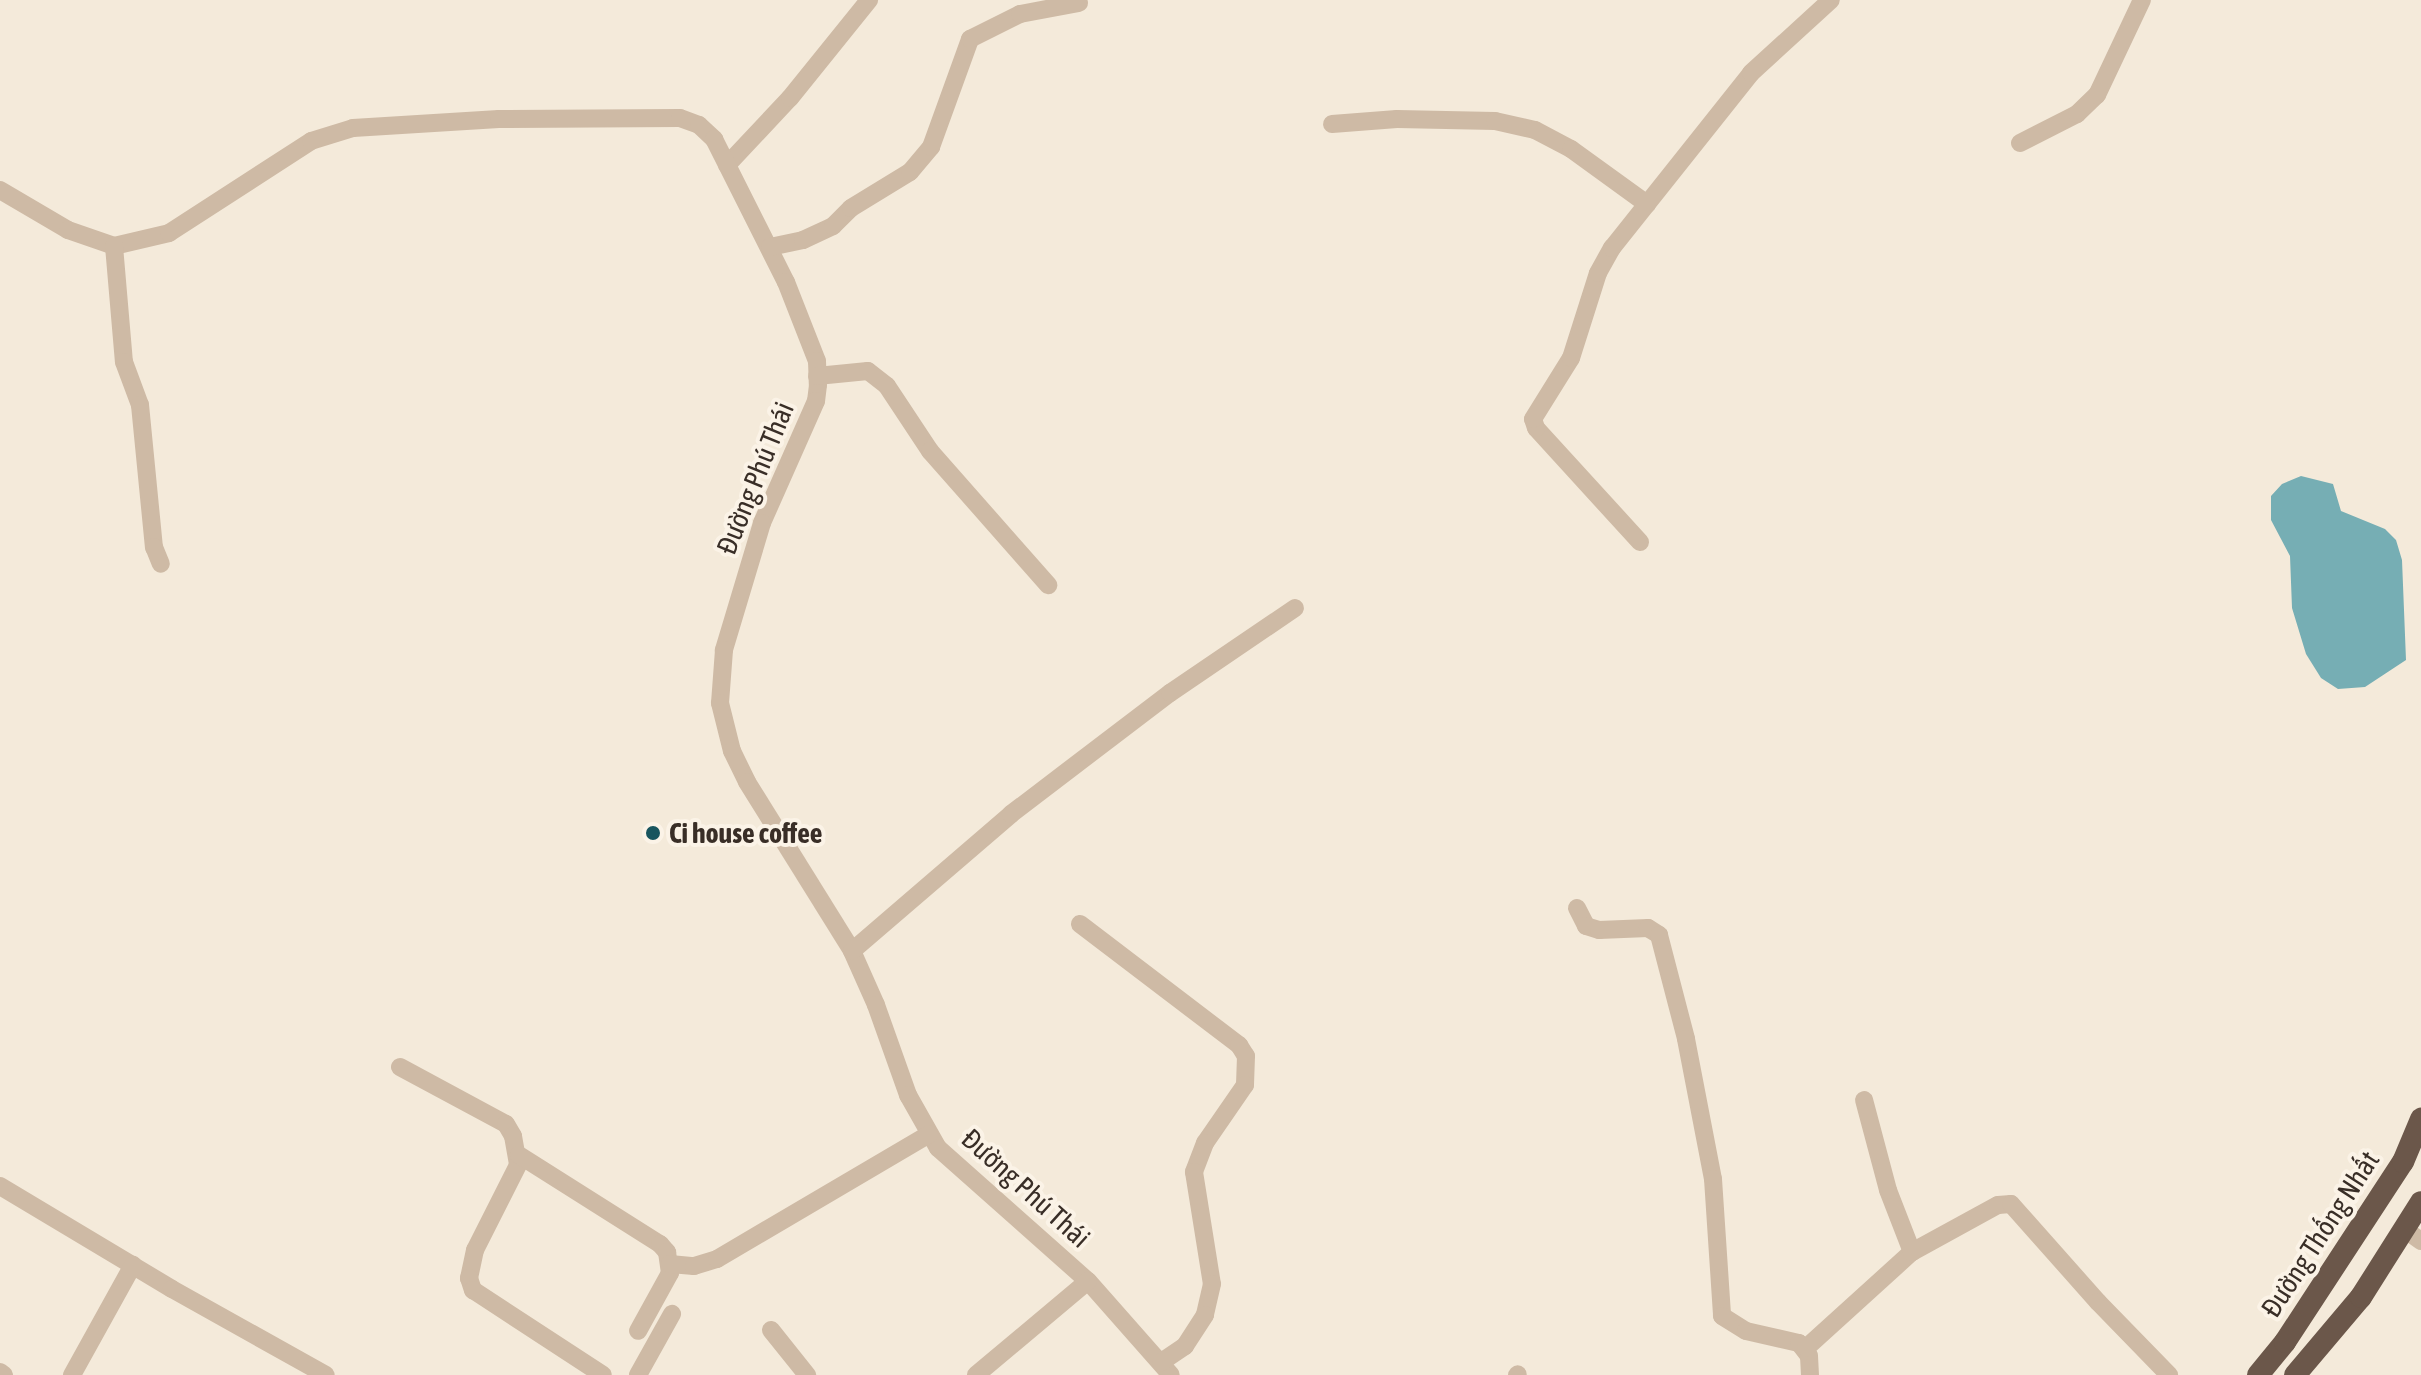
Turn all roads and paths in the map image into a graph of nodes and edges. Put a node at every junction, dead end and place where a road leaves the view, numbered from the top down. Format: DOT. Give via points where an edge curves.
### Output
graph roads {
  1 [pos="869,0"];
  2 [pos="1831,0"];
  3 [pos="2142,0"];
  4 [pos="1079,3"];
  5 [pos="1332,124"];
  6 [pos="2020,143"];
  7 [pos="727,165"];
  8 [pos="0,190"];
  9 [pos="1647,204"];
  10 [pos="114,246"];
  11 [pos="770,247"];
  12 [pos="817,376"];
  13 [pos="1640,542"];
  14 [pos="161,564"];
  15 [pos="1048,585"];
  16 [pos="1295,608"];
  17 [pos="1577,908"];
  18 [pos="1080,924"];
  19 [pos="852,951"];
  20 [pos="400,1067"];
  21 [pos="1864,1100"];
  22 [pos="2421,1119"];
  23 [pos="929,1134"];
  24 [pos="519,1155"];
  25 [pos="0,1186"];
  26 [pos="2421,1202"];
  27 [pos="2413,1235"];
  28 [pos="1912,1252"];
  29 [pos="670,1264"];
  30 [pos="133,1265"];
  31 [pos="1088,1281"];
  32 [pos="672,1314"];
  33 [pos="771,1330"];
  34 [pos="638,1331"];
  35 [pos="1806,1348"];
  36 [pos="1166,1368"];
  37 [pos="72,1375"];
  38 [pos="326,1375"];
  39 [pos="603,1375"];
  40 [pos="638,1375"];
  41 [pos="807,1375"];
  42 [pos="976,1375"];
  43 [pos="1810,1375"];
  44 [pos="2169,1375"];
  45 [pos="2258,1375"];
  46 [pos="2295,1375"];
  1 -- 7 [label="street" via="790,98"];
  2 -- 9 [label="street" via="1751,73"];
  3 -- 6 [label="street" via="2097,95 2077,114"];
  4 -- 11 [label="street" via="1020,14 970,39 931,147 910,172 851,208 833,226"];
  5 -- 9 [label="street" via="1495,121 1535,130"];
  7 -- 10 [label="street, Đường Phú Thái" via="714,139 699,125 680,118 499,119 353,128 311,141 169,233"];
  7 -- 11 [label="street, Đường Phú Thái"];
  8 -- 10 [label="street" via="68,230"];
  9 -- 13 [label="street" via="1598,273 1571,358 1533,419"];
  10 -- 14 [label="street" via="124,362 140,405 154,547"];
  11 -- 12 [label="street, Đường Phú Thái" via="817,361"];
  12 -- 15 [label="street" via="868,371 887,386 930,451"];
  12 -- 19 [label="street, Đường Phú Thái" via="816,401 762,523 737,603 724,650 720,703 732,751 747,782"];
  16 -- 19 [label="street" via="1170,693 1011,814"];
  17 -- 35 [label="street" via="1586,926 1648,928 1659,935 1713,1179 1722,1316 1746,1331"];
  18 -- 36 [label="street" via="1239,1045 1246,1056 1245,1085 1205,1143 1194,1172 1212,1284 1205,1315"];
  19 -- 23 [label="street, Đường Phú Thái" via="908,1095"];
  20 -- 24 [label="street" via="506,1124"];
  21 -- 28 [label="street" via="1892,1202"];
  22 -- 45 [label="highway, Đường Thống Nhất" via="2403,1162"];
  23 -- 29 [label="street" via="717,1259 694,1266"];
  23 -- 31 [label="street, Đường Phú Thái" via="962,1171"];
  24 -- 29 [label="street" via="660,1244"];
  24 -- 39 [label="street" via="475,1250 469,1284"];
  25 -- 30 [label="street"];
  26 -- 27 [label="highway"];
  27 -- 46 [label="highway"];
  28 -- 35 [label="street"];
  28 -- 44 [label="street" via="1998,1205 2011,1204"];
  29 -- 34 [label="street"];
  30 -- 37 [label="street"];
  30 -- 38 [label="street"];
  31 -- 36 [label="street, Đường Phú Thái"];
  31 -- 42 [label="street"];
  32 -- 40 [label="street"];
  33 -- 41 [label="street"];
  35 -- 43 [label="street"];
}
